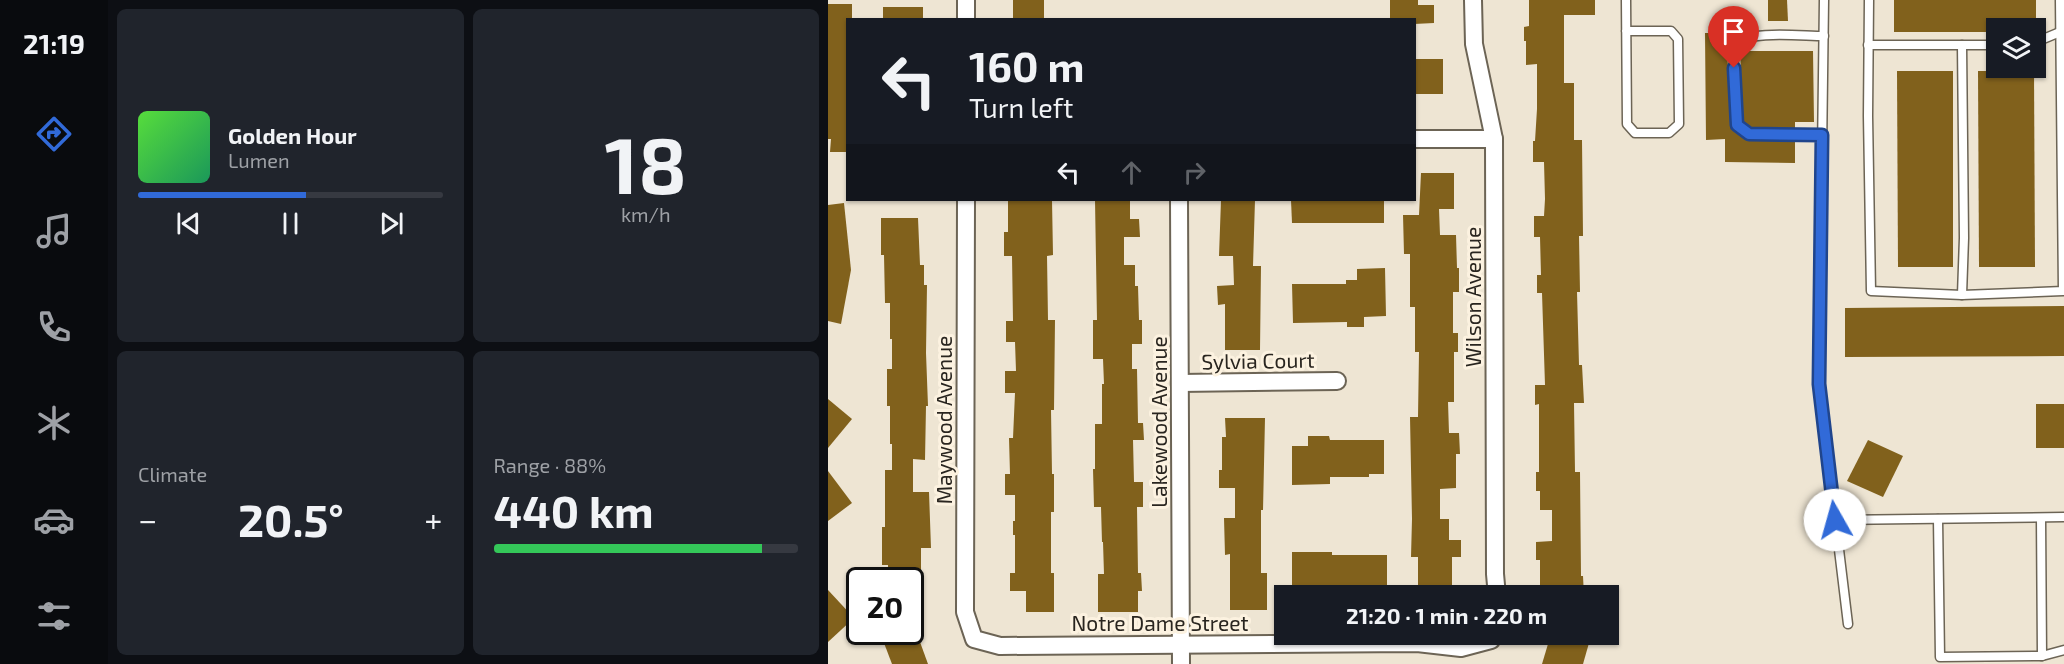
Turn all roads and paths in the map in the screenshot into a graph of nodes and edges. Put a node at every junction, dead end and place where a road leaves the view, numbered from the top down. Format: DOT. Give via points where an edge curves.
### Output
graph roads {
  1 [pos="966,0"];
  2 [pos="1473,0"];
  3 [pos="1626,0"];
  4 [pos="1824,0"];
  5 [pos="1869,0"];
  6 [pos="2060,0"];
  7 [pos="966,18"];
  8 [pos="1626,31"];
  9 [pos="2060,32"];
  10 [pos="1824,36"];
  11 [pos="2046,38"];
  12 [pos="1868,45"];
  13 [pos="1962,45"];
  14 [pos="1986,45"];
  15 [pos="1822,135"];
  16 [pos="1416,139"];
  17 [pos="1494,139"];
  18 [pos="966,201"];
  19 [pos="1179,201"];
  20 [pos="1962,295"];
  21 [pos="1337,381"];
  22 [pos="1180,383"];
  23 [pos="2064,517"];
  24 [pos="2041,518"];
  25 [pos="1938,519"];
  26 [pos="1835,520"];
  27 [pos="1496,585"];
  28 [pos="1848,624"];
  29 [pos="974,639"];
  30 [pos="1181,645"];
  31 [pos="1274,645"];
  32 [pos="1428,645"];
  33 [pos="1469,645"];
  34 [pos="2064,650"];
  35 [pos="2042,656"];
  36 [pos="1181,664"];
  1 -- 7 [label="street"];
  2 -- 17 [label="street, Wilson Avenue" via="1474,44"];
  3 -- 8 [label="lane"];
  4 -- 10 [label="lane"];
  5 -- 12 [label="lane"];
  6 -- 9 [label="lane"];
  8 -- 8 [label="lane" via="1627,124 1635,133 1669,133 1679,124 1678,39 1671,31"];
  9 -- 11 [label="lane"];
  9 -- 20 [label="lane" via="2063,291"];
  10 -- 15 [label="lane"];
  10 -- 15 [label="lane" via="1755,36 1733,44 1737,125 1749,134"];
  12 -- 13 [label="lane"];
  12 -- 20 [label="lane" via="1871,291"];
  13 -- 14 [label="lane"];
  13 -- 20 [label="lane"];
  15 -- 26 [label="lane" via="1819,384"];
  16 -- 17 [label="street"];
  17 -- 27 [label="street, Wilson Avenue"];
  18 -- 29 [label="street, Maywood Avenue" via="965,612"];
  19 -- 22 [label="street, Lakewood Avenue"];
  21 -- 22 [label="street, Sylvia Court"];
  22 -- 30 [label="street, Lakewood Avenue"];
  23 -- 24 [label="lane"];
  24 -- 25 [label="lane"];
  24 -- 35 [label="lane"];
  25 -- 26 [label="lane"];
  25 -- 35 [label="lane" via="1940,657"];
  26 -- 28 [label="lane"];
  29 -- 30 [label="street, Notre Dame Street" via="1000,646"];
  30 -- 31 [label="street, Notre Dame Street"];
  30 -- 36 [label="street, Lakewood Avenue"];
  32 -- 33 [label="street, Notre Dame Street"];
  34 -- 35 [label="lane"];
}
